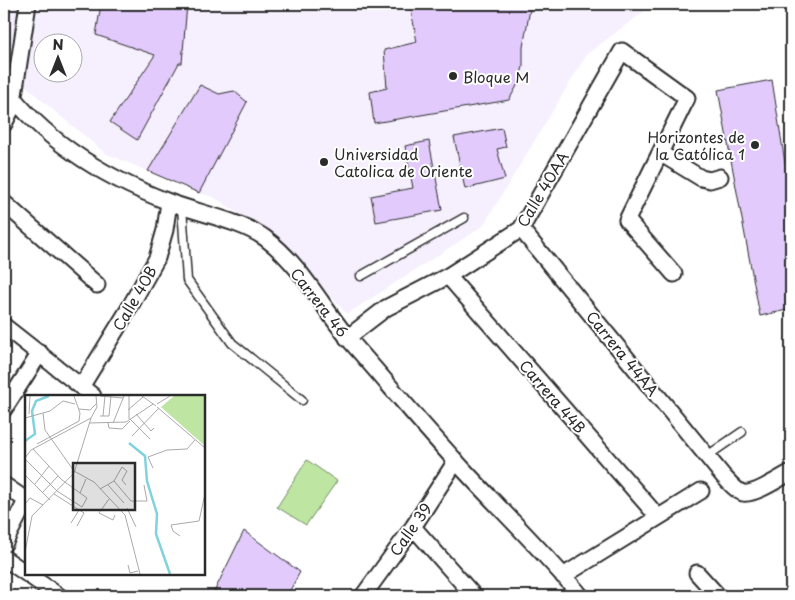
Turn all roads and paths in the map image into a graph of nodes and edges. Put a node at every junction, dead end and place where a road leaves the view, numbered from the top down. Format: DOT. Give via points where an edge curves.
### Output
graph roads {
  1 [pos="28,4"];
  2 [pos="4,86"];
  3 [pos="14,99"];
  4 [pos="4,124"];
  5 [pos="660,153"];
  6 [pos="720,177"];
  7 [pos="4,203"];
  8 [pos="176,204"];
  9 [pos="464,218"];
  10 [pos="521,229"];
  11 [pos="674,274"];
  12 [pos="362,276"];
  13 [pos="448,276"];
  14 [pos="97,286"];
  15 [pos="4,326"];
  16 [pos="347,338"];
  17 [pos="40,353"];
  18 [pos="88,392"];
  19 [pos="302,400"];
  20 [pos="4,409"];
  21 [pos="742,432"];
  22 [pos="707,456"];
  23 [pos="456,461"];
  24 [pos="791,472"];
  25 [pos="4,485"];
  26 [pos="701,491"];
  27 [pos="25,499"];
  28 [pos="25,502"];
  29 [pos="658,517"];
  30 [pos="413,526"];
  31 [pos="4,544"];
  32 [pos="4,558"];
  33 [pos="25,573"];
  34 [pos="698,573"];
  35 [pos="29,575"];
  36 [pos="563,576"];
  37 [pos="365,595"];
  38 [pos="59,596"];
  39 [pos="474,596"];
  40 [pos="581,596"];
  41 [pos="718,596"];
  1 -- 3 [label="street"];
  2 -- 3 [label="street, Carrera 46"];
  3 -- 4 [label="street"];
  3 -- 8 [label="street, Carrera 46" via="50,136 66,147 117,179"];
  5 -- 6 [label="street" via="701,178"];
  5 -- 10 [label="street, Calle 40AA" via="687,98 622,51"];
  5 -- 11 [label="street" via="627,220"];
  7 -- 14 [label="street"];
  8 -- 16 [label="street, Carrera 46" via="265,238 304,278"];
  8 -- 18 [label="street, Calle 40B" via="157,258"];
  8 -- 19 [label="lane" via="187,280 232,343"];
  9 -- 12 [label="lane"];
  10 -- 13 [label="street, Calle 40AA"];
  10 -- 22 [label="street, Carrera 44AA"];
  13 -- 16 [label="street, Calle 40AA" via="386,308"];
  13 -- 29 [label="street, Carrera 44B"];
  15 -- 17 [label="street"];
  16 -- 23 [label="street, Carrera 46"];
  17 -- 18 [label="street"];
  17 -- 20 [label="street"];
  21 -- 22 [label="lane"];
  22 -- 24 [label="street, Carrera 44AA" via="743,493 752,492"];
  23 -- 30 [label="street, Calle 39"];
  23 -- 36 [label="street, Carrera 46"];
  25 -- 27 [label="street"];
  26 -- 29 [label="street"];
  28 -- 31 [label="street"];
  29 -- 36 [label="street"];
  30 -- 37 [label="street, Calle 39"];
  30 -- 39 [label="street"];
  32 -- 33 [label="street"];
  34 -- 41 [label="street"];
  35 -- 38 [label="street"];
  36 -- 40 [label="street, Carrera 46"];
}
